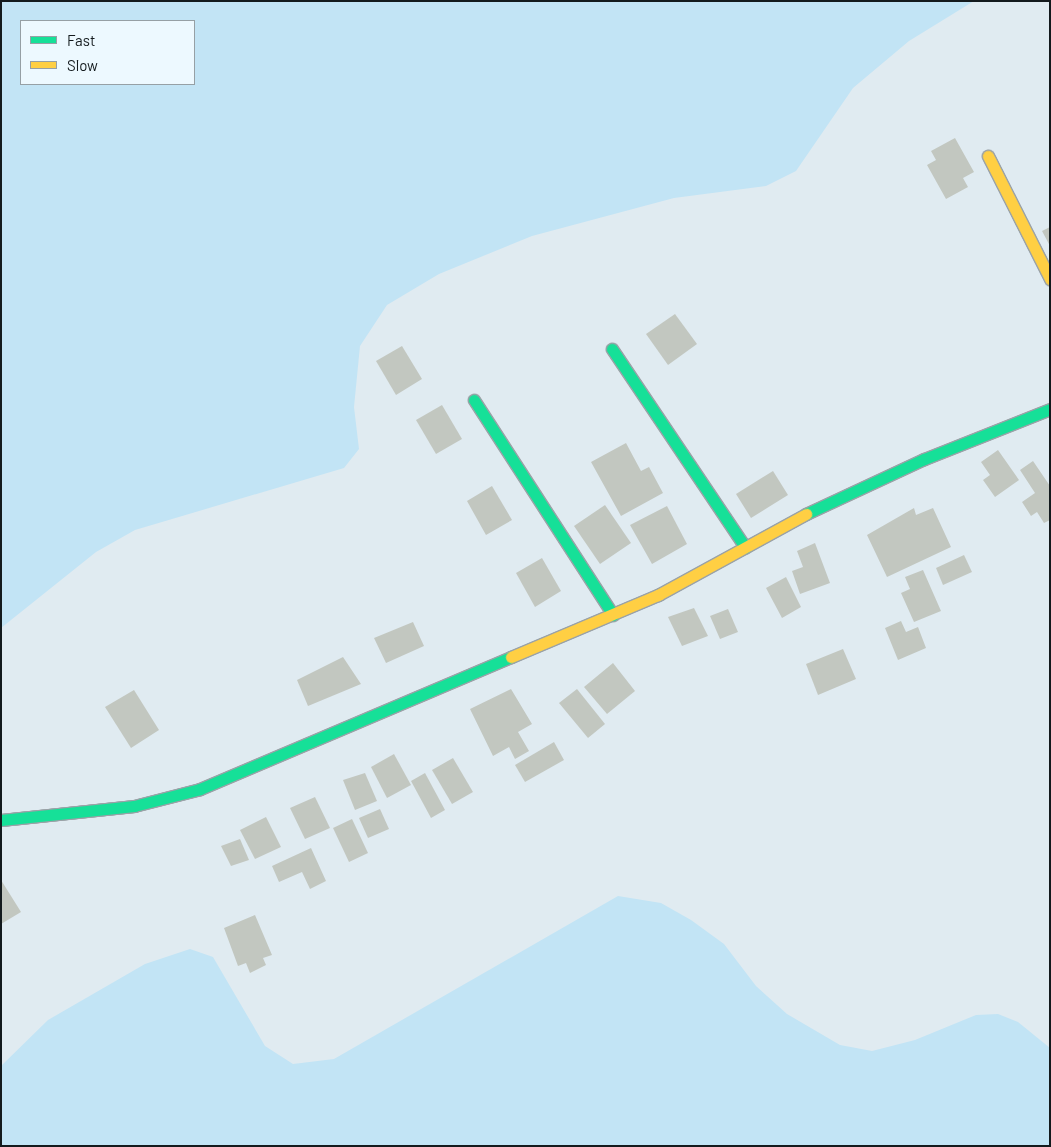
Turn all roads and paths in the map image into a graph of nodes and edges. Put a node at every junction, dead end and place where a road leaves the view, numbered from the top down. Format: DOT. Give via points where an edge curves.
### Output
graph roads {
  1 [pos="988,156"];
  2 [pos="1050,279"];
  3 [pos="612,349"];
  4 [pos="474,400"];
  5 [pos="1050,409"];
  6 [pos="745,547"];
  7 [pos="613,615"];
  8 [pos="1,820"];
  1 -- 2 [label="street"];
  3 -- 6 [label="street"];
  4 -- 7 [label="street"];
  5 -- 6 [label="street" via="924,459"];
  6 -- 7 [label="street" via="692,579"];
  7 -- 8 [label="street" via="200,789 134,806"];
}
